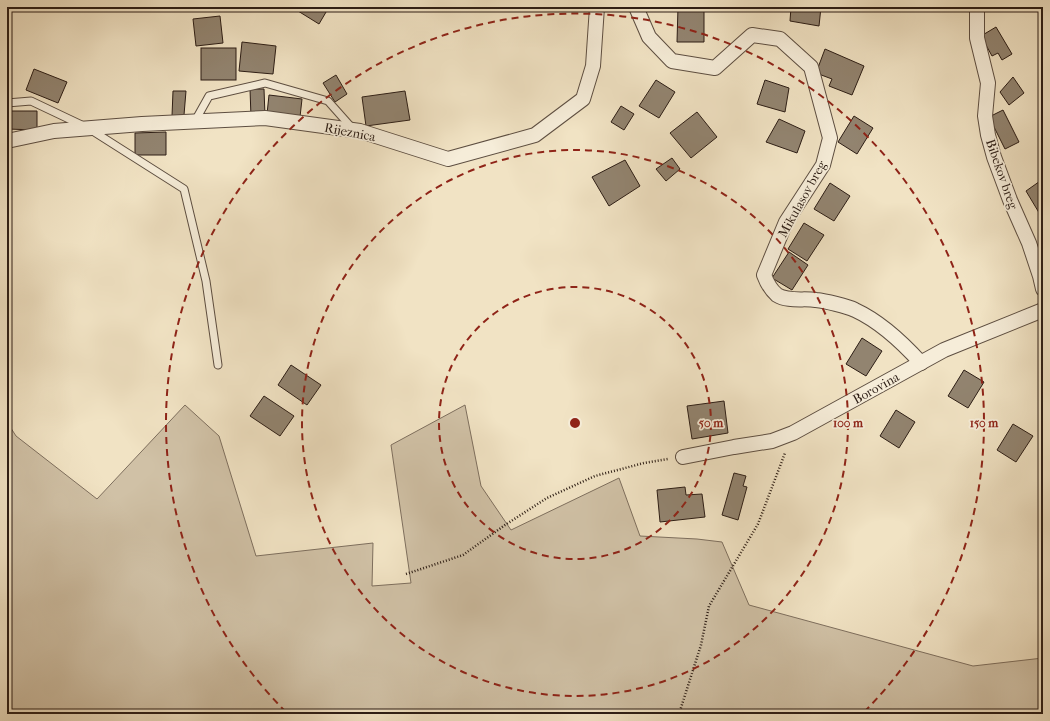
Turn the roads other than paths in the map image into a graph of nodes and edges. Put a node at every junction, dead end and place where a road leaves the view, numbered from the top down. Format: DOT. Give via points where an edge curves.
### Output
graph roads {
  1 [pos="597,7"];
  2 [pos="636,7"];
  3 [pos="977,7"];
  4 [pos="7,103"];
  5 [pos="195,122"];
  6 [pos="88,128"];
  7 [pos="354,130"];
  8 [pos="7,141"];
  9 [pos="1043,290"];
  10 [pos="1043,310"];
  11 [pos="921,363"];
  12 [pos="218,365"];
  13 [pos="683,457"];
  1 -- 7 [label="street, Rijeznica" via="593,66 583,99 535,134 448,159"];
  2 -- 11 [label="street, Mikulasov breg" via="649,37 672,61 714,68 752,35 780,39 811,67 830,138 823,165 786,222 764,275 768,285 778,295 787,299 817,300 854,309 901,342"];
  3 -- 9 [label="street, Bibekov breg" via="977,38 988,83 985,116 988,135 996,164 1029,243"];
  4 -- 6 [label="lane" via="31,101"];
  5 -- 6 [label="street, Rijeznica"];
  5 -- 7 [label="street, Rijeznica" via="265,118"];
  5 -- 7 [label="lane" via="210,96 265,83 328,100"];
  6 -- 8 [label="street, Rijeznica" via="54,131"];
  6 -- 12 [label="lane" via="184,189 206,281"];
  10 -- 11 [label="street, Borovina" via="944,350"];
  11 -- 13 [label="street, Borovina" via="793,433 772,441"];
}
